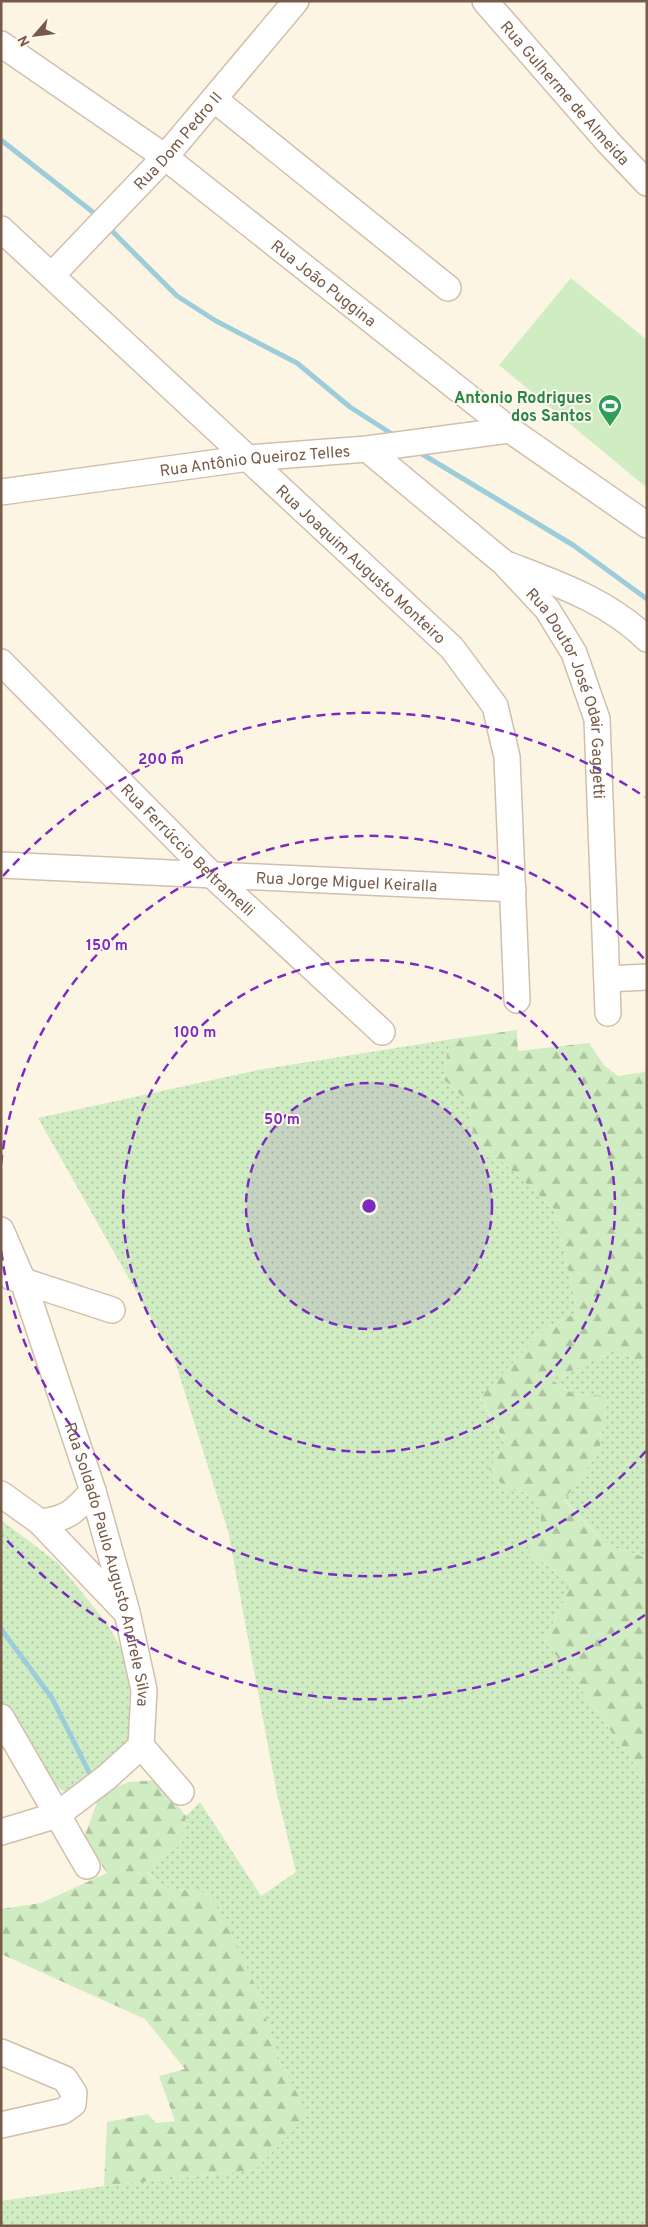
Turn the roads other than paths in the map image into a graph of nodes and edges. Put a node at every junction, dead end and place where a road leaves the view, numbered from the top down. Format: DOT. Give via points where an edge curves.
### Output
graph roads {
  1 [pos="296,1"];
  2 [pos="485,1"];
  3 [pos="1,44"];
  4 [pos="214,99"];
  5 [pos="165,157"];
  6 [pos="647,183"];
  7 [pos="1,229"];
  8 [pos="52,275"];
  9 [pos="448,288"];
  10 [pos="510,430"];
  11 [pos="367,449"];
  12 [pos="249,458"];
  13 [pos="1,492"];
  14 [pos="647,525"];
  15 [pos="504,563"];
  16 [pos="647,639"];
  17 [pos="1,662"];
  18 [pos="1,865"];
  19 [pos="213,876"];
  20 [pos="513,890"];
  21 [pos="647,978"];
  22 [pos="607,979"];
  23 [pos="517,1000"];
  24 [pos="608,1013"];
  25 [pos="382,1032"];
  26 [pos="1,1230"];
  27 [pos="12,1277"];
  28 [pos="112,1310"];
  29 [pos="93,1491"];
  30 [pos="1,1494"];
  31 [pos="40,1522"];
  32 [pos="127,1612"];
  33 [pos="1,1717"];
  34 [pos="141,1746"];
  35 [pos="181,1792"];
  36 [pos="57,1815"];
  37 [pos="1,1832"];
  38 [pos="87,1866"];
  39 [pos="1,2052"];
  40 [pos="1,2125"];
  1 -- 4 [label="street, Rua Dom Pedro II"];
  2 -- 6 [label="street, Rua Gulherme de Almeida"];
  3 -- 5 [label="street, Rua João Puggina"];
  4 -- 5 [label="street, Rua Dom Pedro II"];
  4 -- 9 [label="street"];
  5 -- 8 [label="street, Rua Dom Pedro II"];
  5 -- 10 [label="street, Rua João Puggina"];
  7 -- 8 [label="street, Rua Joaquim Augusto Monteiro"];
  8 -- 12 [label="street, Rua Joaquim Augusto Monteiro"];
  10 -- 11 [label="street, Rua Antônio Queiroz Telles"];
  10 -- 14 [label="street, Rua João Puggina"];
  11 -- 12 [label="street, Rua Antônio Queiroz Telles"];
  11 -- 15 [label="street, Rua Doutor José Odair Gaggetti"];
  12 -- 13 [label="street, Rua Antônio Queiroz Telles"];
  12 -- 20 [label="street, Rua Joaquim Augusto Monteiro" via="452,648 495,706 507,756"];
  15 -- 16 [label="street" via="586,595 634,626"];
  15 -- 22 [label="street, Rua Doutor José Odair Gaggetti" via="547,609 574,653 597,719"];
  17 -- 19 [label="street, Rua Ferrúccio Beltramelli"];
  18 -- 19 [label="street, Rua Jorge Miguel Keiralla"];
  19 -- 20 [label="street, Rua Jorge Miguel Keiralla"];
  19 -- 25 [label="street, Rua Ferrúccio Beltramelli"];
  20 -- 23 [label="street, Rua Joaquim Augusto Monteiro"];
  21 -- 22 [label="street"];
  22 -- 24 [label="street, Rua Doutor José Odair Gaggetti"];
  26 -- 27 [label="street, Rua Soldado Paulo Augusto Andrele Silva"];
  27 -- 28 [label="street"];
  27 -- 29 [label="street, Rua Soldado Paulo Augusto Andrele Silva"];
  29 -- 31 [label="street" via="77,1509 59,1520"];
  29 -- 32 [label="street, Rua Soldado Paulo Augusto Andrele Silva"];
  30 -- 31 [label="street"];
  31 -- 32 [label="street"];
  32 -- 34 [label="street, Rua Soldado Paulo Augusto Andrele Silva" via="144,1690"];
  33 -- 36 [label="street"];
  34 -- 35 [label="street"];
  34 -- 36 [label="street"];
  36 -- 37 [label="street"];
  36 -- 38 [label="street"];
  39 -- 40 [label="street" via="65,2079 74,2093 72,2104 63,2111"];
}
